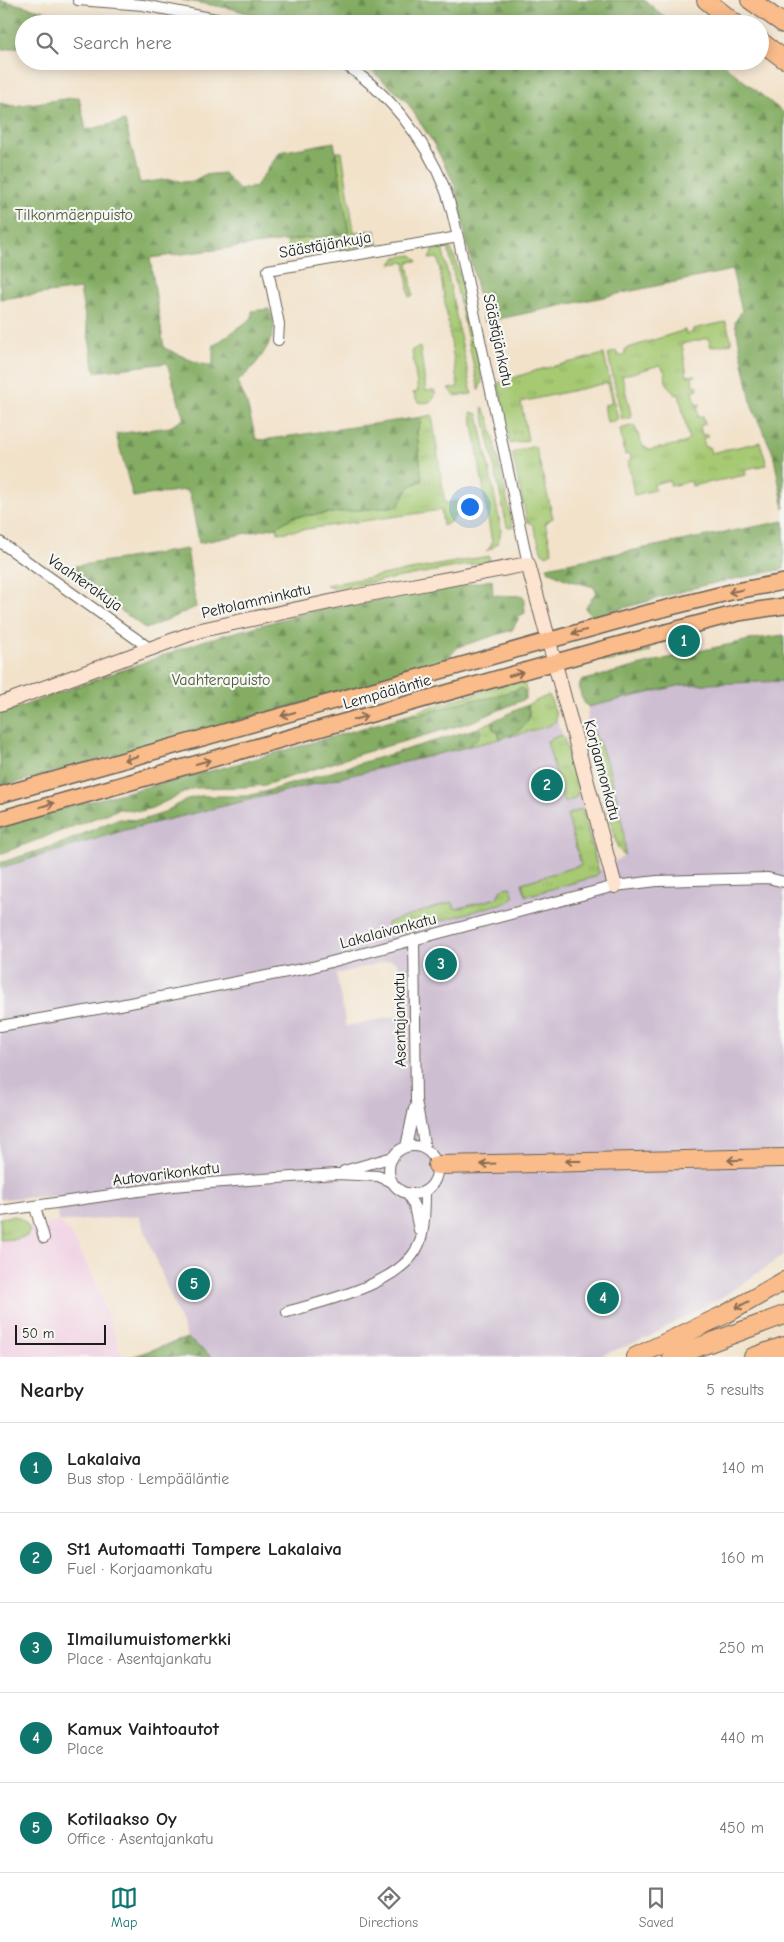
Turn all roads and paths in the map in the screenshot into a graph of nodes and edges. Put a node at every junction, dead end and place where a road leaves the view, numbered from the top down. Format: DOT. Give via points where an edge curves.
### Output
graph roads {
  1 [pos="78,0"];
  2 [pos="706,0"];
  3 [pos="750,0"];
  4 [pos="195,15"];
  5 [pos="725,15"];
  6 [pos="784,24"];
  7 [pos="769,48"];
  8 [pos="784,59"];
  9 [pos="353,70"];
  10 [pos="458,237"];
  11 [pos="278,340"];
  12 [pos="0,542"];
  13 [pos="528,564"];
  14 [pos="784,582"];
  15 [pos="784,606"];
  16 [pos="549,640"];
  17 [pos="152,650"];
  18 [pos="555,663"];
  19 [pos="0,704"];
  20 [pos="0,795"];
  21 [pos="0,819"];
  22 [pos="784,882"];
  23 [pos="615,886"];
  24 [pos="414,939"];
  25 [pos="0,1026"];
  26 [pos="416,1101"];
  27 [pos="406,1147"];
  28 [pos="425,1149"];
  29 [pos="393,1157"];
  30 [pos="784,1158"];
  31 [pos="437,1164"];
  32 [pos="336,1174"];
  33 [pos="392,1182"];
  34 [pos="425,1191"];
  35 [pos="407,1193"];
  36 [pos="35,1206"];
  37 [pos="0,1211"];
  38 [pos="421,1235"];
  39 [pos="44,1238"];
  40 [pos="784,1281"];
  41 [pos="287,1312"];
  42 [pos="784,1315"];
  43 [pos="784,1346"];
  44 [pos="635,1357"];
  45 [pos="672,1357"];
  46 [pos="753,1357"];
  1 -- 4 [label="street" via="143,5"];
  2 -- 5 [label="highway"];
  3 -- 6 [label="highway"];
  7 -- 8 [label="highway"];
  9 -- 10 [label="street, Säästäjänkatu" via="387,100 418,139 445,190"];
  10 -- 11 [label="street, Säästäjänkuja" via="268,270 279,324"];
  10 -- 13 [label="street, Säästäjänkatu"];
  12 -- 17 [label="street, Vaahterakuja"];
  13 -- 16 [label="street, Säästäjänkatu"];
  13 -- 17 [label="street, Peltolamminkatu" via="201,630"];
  14 -- 16 [label="main road, Lempääläntie, one-way" via="700,599"];
  15 -- 18 [label="main road, Lempääläntie" via="712,620"];
  16 -- 18 [label="street, Säästäjänkatu"];
  16 -- 20 [label="main road, Lempääläntie, one-way"];
  17 -- 19 [label="street, Peltolamminkatu"];
  21 -- 18 [label="main road, Lempääläntie, one-way"];
  18 -- 23 [label="street, Korjaamonkatu"];
  22 -- 23 [label="street, Lakalaivankatu" via="760,878 657,881"];
  23 -- 24 [label="street, Lakalaivankatu"];
  24 -- 25 [label="street, Lakalaivankatu" via="312,967"];
  24 -- 26 [label="street, Asentajankatu"];
  26 -- 27 [label="street, Asentajankatu"];
  26 -- 28 [label="street, Asentajankatu"];
  27 -- 28 [label="street"];
  27 -- 29 [label="street"];
  28 -- 31 [label="street"];
  29 -- 32 [label="street, Autovarikonkatu"];
  29 -- 33 [label="street" via="389,1167"];
  30 -- 31 [label="highway, one-way"];
  31 -- 34 [label="street" via="435,1180"];
  32 -- 33 [label="street, Autovarikonkatu" via="378,1176"];
  32 -- 36 [label="street, Autovarikonkatu" via="173,1186"];
  33 -- 35 [label="street"];
  34 -- 35 [label="street"];
  34 -- 38 [label="street"];
  35 -- 38 [label="street" via="414,1206"];
  36 -- 37 [label="street, Autovarikonkatu"];
  36 -- 39 [label="street"];
  38 -- 41 [label="street" via="414,1254 381,1280"];
  40 -- 44 [label="highway, one-way" via="726,1314"];
  42 -- 45 [label="highway"];
  43 -- 46 [label="highway"];
}
